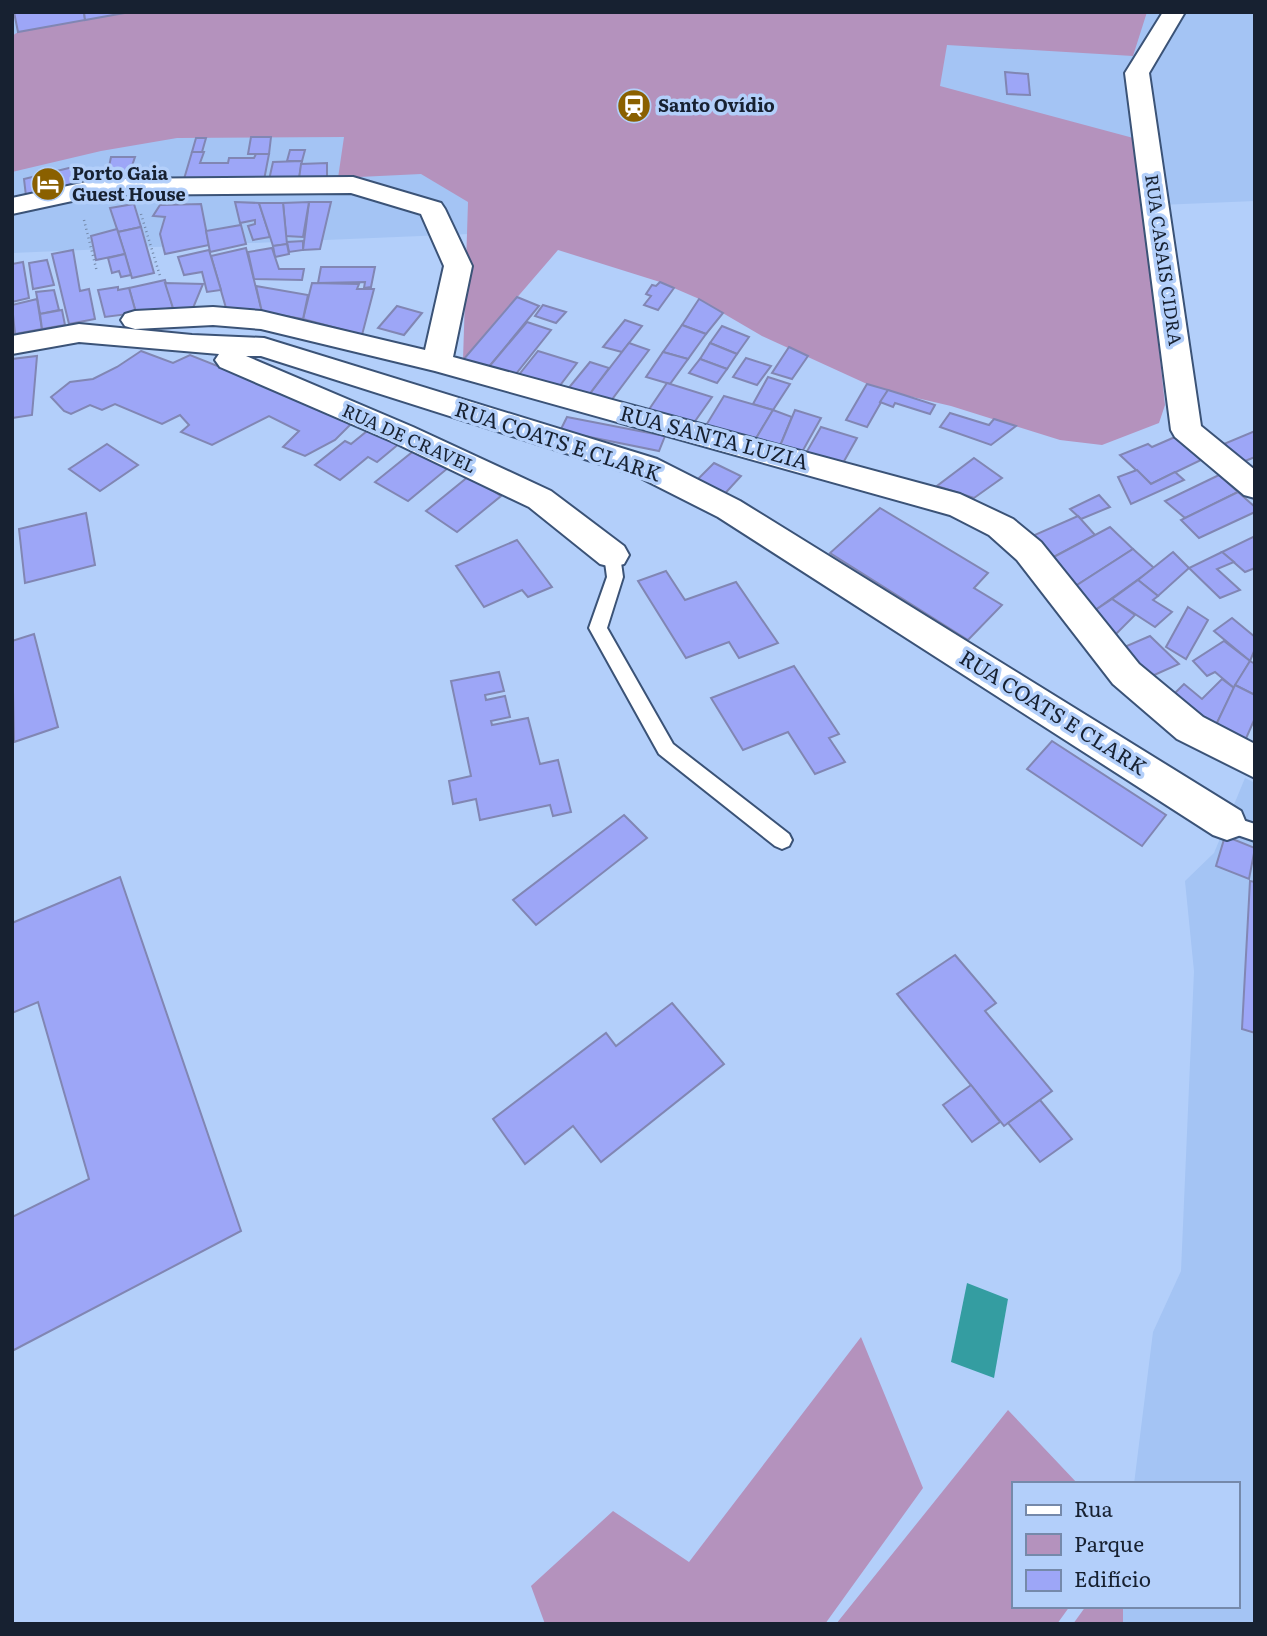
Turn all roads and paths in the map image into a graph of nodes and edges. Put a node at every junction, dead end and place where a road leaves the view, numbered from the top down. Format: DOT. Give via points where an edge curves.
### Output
graph roads {
  1 [pos="1174,12"];
  2 [pos="132,187"];
  3 [pos="78,192"];
  4 [pos="12,206"];
  5 [pos="97,272"];
  6 [pos="160,276"];
  7 [pos="79,333"];
  8 [pos="192,344"];
  9 [pos="12,345"];
  10 [pos="438,362"];
  11 [pos="1255,487"];
  12 [pos="612,555"];
  13 [pos="1255,762"];
  14 [pos="1227,823"];
  15 [pos="1255,833"];
  16 [pos="782,840"];
  1 -- 11 [label="street, RUA CASAIS CIDRA" via="1137,73 1186,430"];
  2 -- 3 [label="street"];
  2 -- 6 [label="path"];
  2 -- 10 [label="street" via="353,185 432,209 458,266"];
  3 -- 4 [label="street"];
  3 -- 5 [label="path"];
  7 -- 8 [label="street, RUA COATS E CLARK"];
  7 -- 9 [label="street, RUA COATS E CLARK"];
  7 -- 10 [label="street, RUA SANTA LUZIA" via="161,317 237,318"];
  8 -- 12 [label="street, RUA DE CRAVEL" via="540,499"];
  8 -- 14 [label="street, RUA COATS E CLARK" via="264,347 646,467 729,509"];
  10 -- 13 [label="street, RUA SANTA LUZIA" via="960,506 1001,527 1029,551 1126,674 1190,728"];
  12 -- 16 [label="lane" via="615,577 598,628 666,749"];
  14 -- 15 [label="lane"];
}
